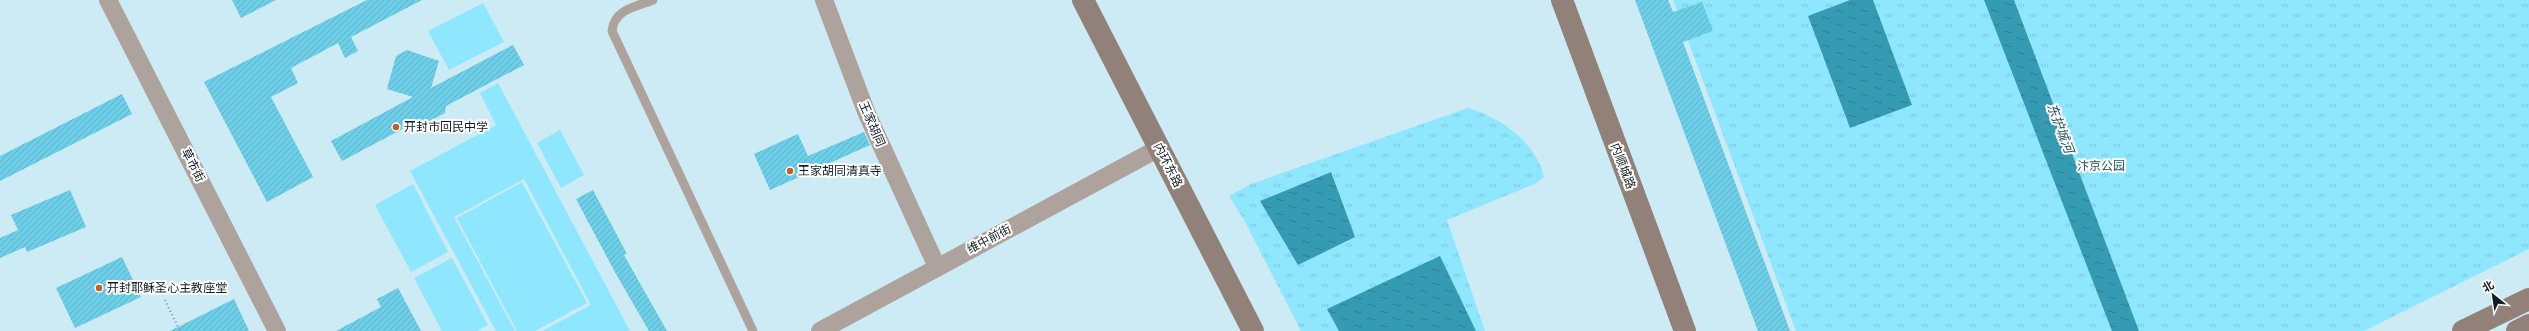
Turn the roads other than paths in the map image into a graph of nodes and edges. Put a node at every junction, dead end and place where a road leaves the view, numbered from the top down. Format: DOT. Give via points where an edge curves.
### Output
graph roads {
  1 [pos="108,0"];
  2 [pos="653,0"];
  3 [pos="824,0"];
  4 [pos="1083,0"];
  5 [pos="1562,0"];
  6 [pos="632,4"];
  7 [pos="1159,148"];
  8 [pos="937,267"];
  9 [pos="2529,299"];
  10 [pos="2529,325"];
  11 [pos="277,331"];
  12 [pos="753,331"];
  13 [pos="820,331"];
  14 [pos="1253,331"];
  15 [pos="1685,331"];
  16 [pos="2463,331"];
  17 [pos="2517,331"];
  1 -- 11 [label="street, 草市街"];
  2 -- 6 [label="lane"];
  3 -- 8 [label="street, 王家胡同" via="867,114"];
  4 -- 7 [label="street, 内环东路"];
  5 -- 15 [label="street, 内顺城路"];
  6 -- 12 [label="lane" via="618,14 613,22 612,31"];
  7 -- 8 [label="street, 维中前街"];
  7 -- 14 [label="street, 内环东路"];
  8 -- 13 [label="street, 维中前街"];
  9 -- 16 [label="street"];
  10 -- 17 [label="street"];
}
